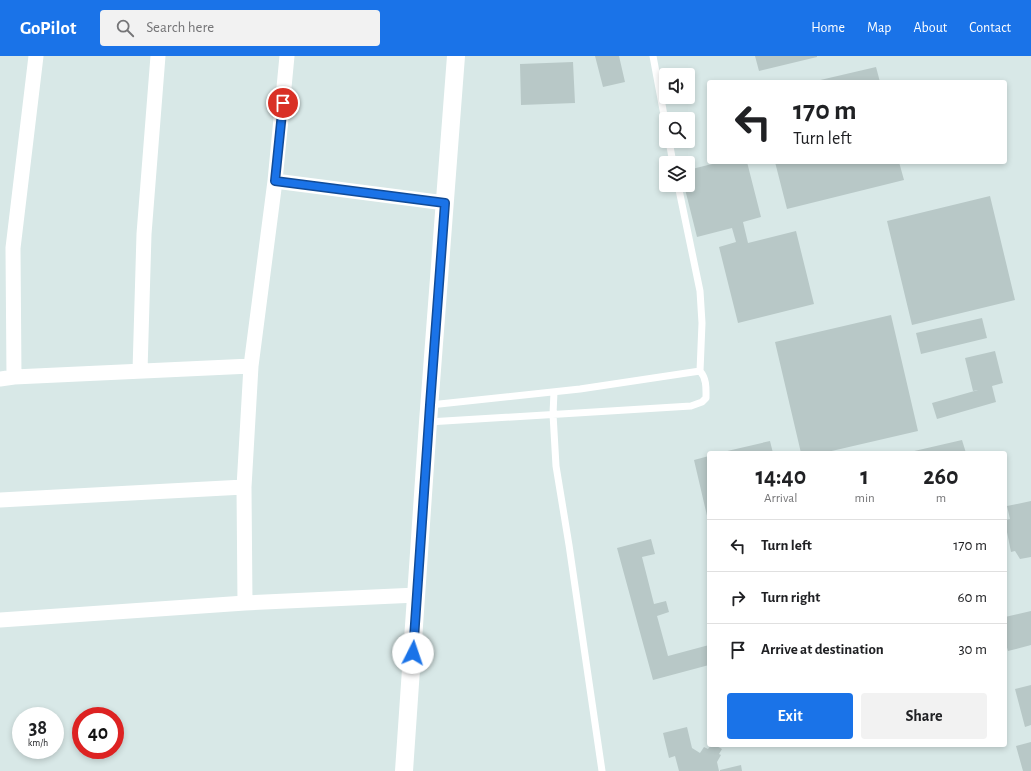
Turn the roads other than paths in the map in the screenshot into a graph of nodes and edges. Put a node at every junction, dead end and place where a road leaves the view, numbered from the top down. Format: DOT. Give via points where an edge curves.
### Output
graph roads {
  1 [pos="36,56"];
  2 [pos="158,56"];
  3 [pos="287,56"];
  4 [pos="456,56"];
  5 [pos="653,56"];
  6 [pos="663,112"];
  7 [pos="275,181"];
  8 [pos="679,192"];
  9 [pos="445,203"];
  10 [pos="7,248"];
  11 [pos="251,366"];
  12 [pos="140,371"];
  13 [pos="700,371"];
  14 [pos="7,378"];
  15 [pos="554,392"];
  16 [pos="429,414"];
  17 [pos="553,414"];
  18 [pos="244,487"];
  19 [pos="0,500"];
  20 [pos="417,595"];
  21 [pos="244,603"];
  22 [pos="0,620"];
  23 [pos="404,771"];
  24 [pos="602,771"];
  1 -- 10 [label="street"];
  2 -- 12 [label="street" via="144,234"];
  3 -- 7 [label="street"];
  4 -- 9 [label="street"];
  5 -- 6 [label="lane"];
  7 -- 9 [label="street"];
  7 -- 11 [label="street"];
  8 -- 13 [label="lane" via="700,291"];
  9 -- 16 [label="street"];
  10 -- 14 [label="street"];
  11 -- 12 [label="street"];
  11 -- 18 [label="street"];
  12 -- 14 [label="street"];
  13 -- 15 [label="lane"];
  13 -- 17 [label="lane" via="706,385 706,398 691,406"];
  15 -- 16 [label="lane"];
  15 -- 17 [label="lane"];
  16 -- 17 [label="lane"];
  16 -- 20 [label="street"];
  17 -- 24 [label="lane" via="556,466"];
  18 -- 19 [label="street"];
  18 -- 21 [label="street"];
  20 -- 21 [label="street"];
  20 -- 23 [label="street"];
  21 -- 22 [label="street"];
}
